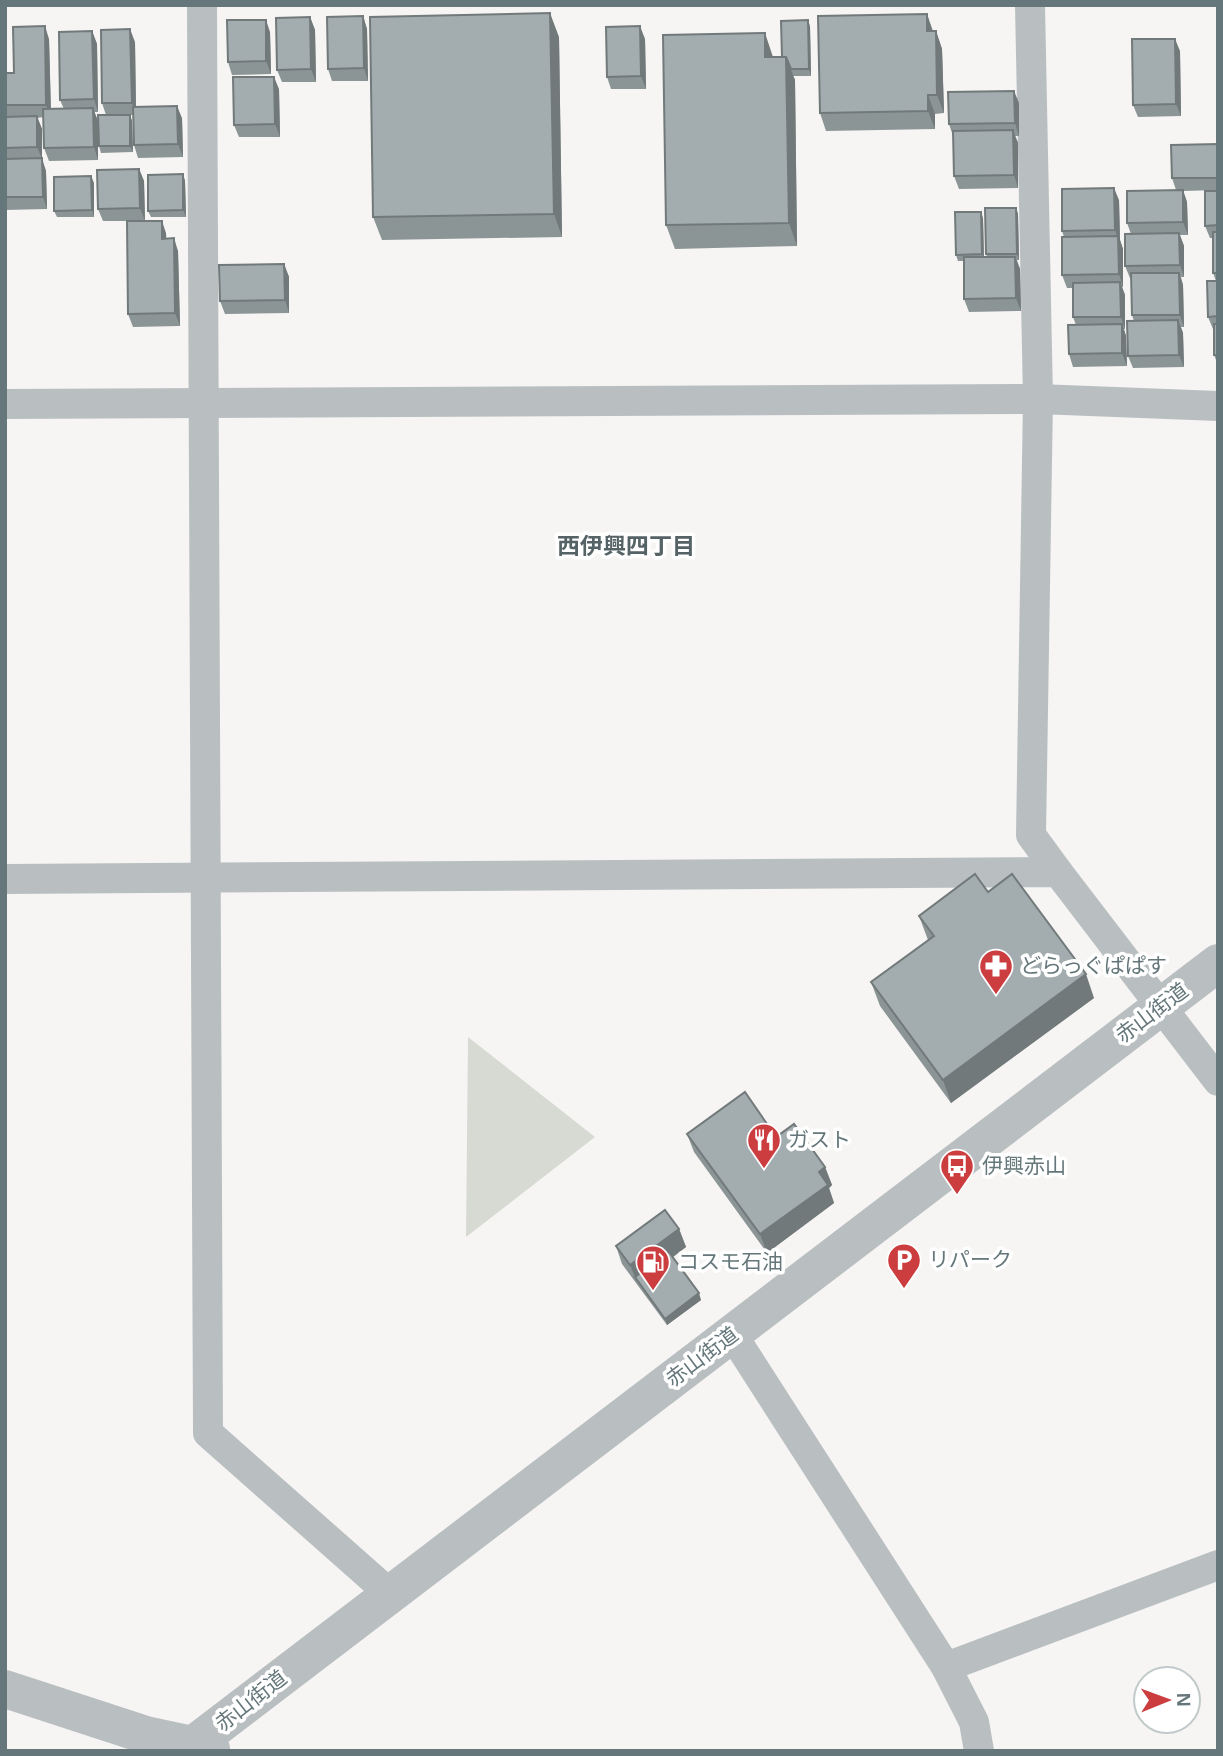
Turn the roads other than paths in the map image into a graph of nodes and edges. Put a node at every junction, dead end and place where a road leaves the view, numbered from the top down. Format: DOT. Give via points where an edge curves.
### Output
graph roads {
  1 [pos="202,5"];
  2 [pos="1030,5"];
  3 [pos="1038,400"];
  4 [pos="204,401"];
  5 [pos="5,404"];
  6 [pos="1218,406"];
  7 [pos="1058,872"];
  8 [pos="205,877"];
  9 [pos="5,879"];
  10 [pos="1218,963"];
  11 [pos="1162,1006"];
  12 [pos="1218,1081"];
  13 [pos="732,1334"];
  14 [pos="1218,1565"];
  15 [pos="389,1593"];
  16 [pos="946,1667"];
  17 [pos="5,1689"];
  18 [pos="199,1749"];
  19 [pos="979,1751"];
  1 -- 4 [label="street"];
  2 -- 3 [label="street"];
  3 -- 4 [label="street"];
  3 -- 6 [label="street"];
  3 -- 7 [label="street" via="1031,835"];
  4 -- 5 [label="street"];
  4 -- 8 [label="street"];
  7 -- 8 [label="street"];
  7 -- 11 [label="street"];
  8 -- 9 [label="street"];
  8 -- 15 [label="street" via="208,1433"];
  10 -- 11 [label="street, 赤山街道"];
  11 -- 12 [label="street"];
  11 -- 13 [label="street, 赤山街道"];
  13 -- 15 [label="street, 赤山街道"];
  13 -- 16 [label="street"];
  14 -- 16 [label="street"];
  15 -- 18 [label="street, 赤山街道"];
  16 -- 19 [label="street" via="974,1722"];
  17 -- 18 [label="street"];
}
